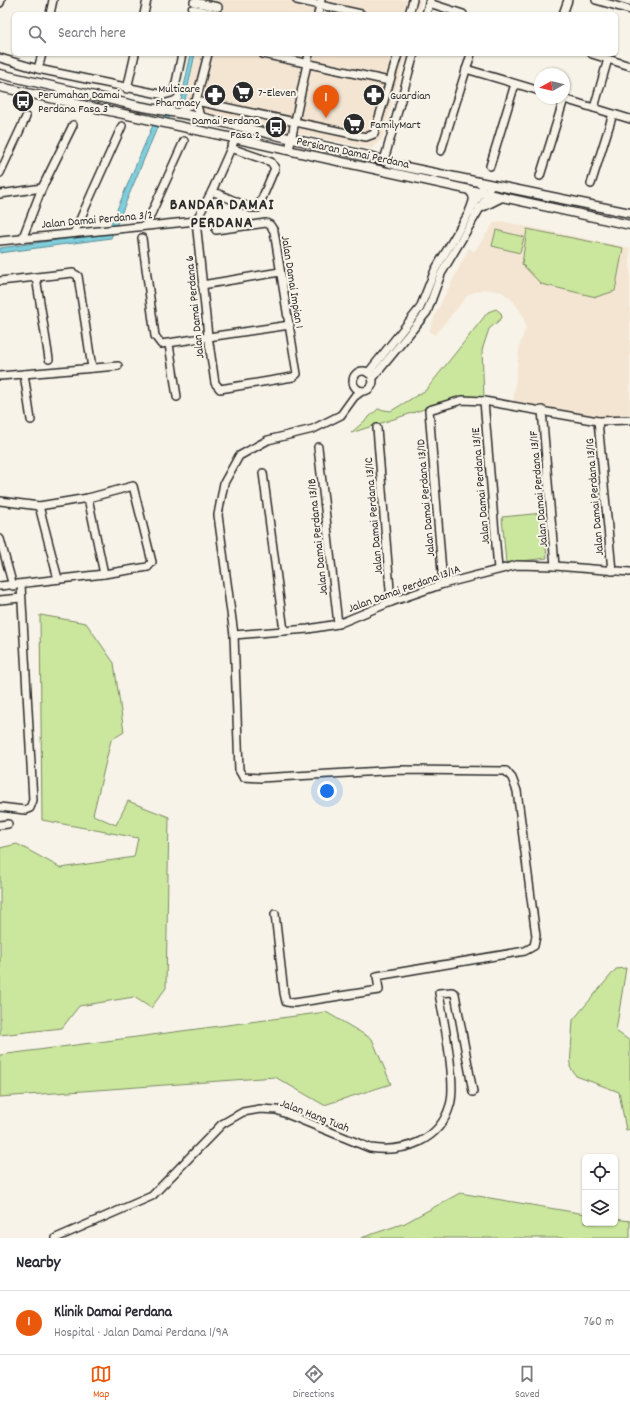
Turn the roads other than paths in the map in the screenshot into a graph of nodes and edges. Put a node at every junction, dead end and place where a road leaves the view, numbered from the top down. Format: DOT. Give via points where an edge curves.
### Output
graph roads {
  1 [pos="53,0"];
  2 [pos="147,0"];
  3 [pos="297,0"];
  4 [pos="414,0"];
  5 [pos="568,0"];
  6 [pos="596,0"];
  7 [pos="320,2"];
  8 [pos="430,2"];
  9 [pos="617,3"];
  10 [pos="197,7"];
  11 [pos="217,9"];
  12 [pos="630,10"];
  13 [pos="50,12"];
  14 [pos="144,12"];
  15 [pos="318,12"];
  16 [pos="354,12"];
  17 [pos="410,12"];
  18 [pos="427,12"];
  19 [pos="458,12"];
  20 [pos="564,12"];
  21 [pos="41,56"];
  22 [pos="135,56"];
  23 [pos="182,56"];
  24 [pos="207,56"];
  25 [pos="272,56"];
  26 [pos="309,56"];
  27 [pos="397,56"];
  28 [pos="413,56"];
  29 [pos="470,56"];
  30 [pos="598,56"];
  31 [pos="0,58"];
  32 [pos="608,59"];
  33 [pos="307,64"];
  34 [pos="630,66"];
  35 [pos="38,69"];
  36 [pos="466,69"];
  37 [pos="0,74"];
  38 [pos="389,81"];
  39 [pos="515,84"];
  40 [pos="0,88"];
  41 [pos="127,89"];
  42 [pos="534,89"];
  43 [pos="570,100"];
  44 [pos="196,101"];
  45 [pos="560,104"];
  46 [pos="594,108"];
  47 [pos="178,113"];
  48 [pos="613,114"];
  49 [pos="26,116"];
  50 [pos="200,117"];
  51 [pos="630,119"];
  52 [pos="295,123"];
  53 [pos="73,125"];
  54 [pos="122,126"];
  55 [pos="291,138"];
  56 [pos="235,139"];
  57 [pos="184,141"];
  58 [pos="231,148"];
  59 [pos="289,150"];
  60 [pos="441,151"];
  61 [pos="373,157"];
  62 [pos="385,157"];
  63 [pos="490,166"];
  64 [pos="0,174"];
  65 [pos="540,176"];
  66 [pos="486,184"];
  67 [pos="591,184"];
  68 [pos="499,187"];
  69 [pos="42,188"];
  70 [pos="469,190"];
  71 [pos="212,191"];
  72 [pos="484,193"];
  73 [pos="0,194"];
  74 [pos="503,197"];
  75 [pos="480,208"];
  76 [pos="470,211"];
  77 [pos="630,213"];
  78 [pos="196,221"];
  79 [pos="146,225"];
  80 [pos="630,225"];
  81 [pos="216,230"];
  82 [pos="74,233"];
  83 [pos="23,237"];
  84 [pos="142,238"];
  85 [pos="0,241"];
  86 [pos="280,272"];
  87 [pos="36,277"];
  88 [pos="0,281"];
  89 [pos="202,285"];
  90 [pos="290,325"];
  91 [pos="208,336"];
  92 [pos="165,344"];
  93 [pos="49,359"];
  94 [pos="118,366"];
  95 [pos="92,368"];
  96 [pos="24,374"];
  97 [pos="0,376"];
  98 [pos="370,376"];
  99 [pos="355,386"];
  100 [pos="220,389"];
  101 [pos="362,391"];
  102 [pos="177,397"];
  103 [pos="354,397"];
  104 [pos="484,401"];
  105 [pos="542,410"];
  106 [pos="31,420"];
  107 [pos="630,420"];
  108 [pos="598,421"];
  109 [pos="377,428"];
  110 [pos="318,447"];
  111 [pos="263,473"];
  112 [pos="88,498"];
  113 [pos="0,501"];
  114 [pos="39,506"];
  115 [pos="0,538"];
  116 [pos="556,566"];
  117 [pos="498,569"];
  118 [pos="612,571"];
  119 [pos="630,572"];
  120 [pos="104,574"];
  121 [pos="58,579"];
  122 [pos="443,584"];
  123 [pos="21,585"];
  124 [pos="0,586"];
  125 [pos="12,586"];
  126 [pos="21,598"];
  127 [pos="0,600"];
  128 [pos="391,602"];
  129 [pos="338,624"];
  130 [pos="284,631"];
  131 [pos="234,635"];
  132 [pos="0,807"];
  133 [pos="275,914"];
  134 [pos="472,1092"];
  135 [pos="56,1238"];
  1 -- 13 [label="street"];
  2 -- 14 [label="street"];
  3 -- 7 [label="street"];
  4 -- 17 [label="street"];
  5 -- 20 [label="street"];
  6 -- 9 [label="street"];
  7 -- 15 [label="street"];
  7 -- 16 [label="street"];
  8 -- 18 [label="street"];
  8 -- 19 [label="street"];
  9 -- 12 [label="street"];
  10 -- 11 [label="street"];
  21 -- 35 [label="street"];
  22 -- 41 [label="street"];
  23 -- 41 [label="street" via="175,87 171,93 164,95"];
  24 -- 44 [label="street"];
  25 -- 33 [label="street"];
  26 -- 33 [label="street"];
  27 -- 38 [label="street"];
  28 -- 62 [label="street"];
  29 -- 36 [label="street"];
  30 -- 32 [label="street"];
  31 -- 35 [label="street"];
  32 -- 34 [label="street"];
  32 -- 46 [label="street"];
  33 -- 38 [label="street"];
  33 -- 52 [label="street"];
  35 -- 41 [label="street"];
  36 -- 39 [label="street"];
  36 -- 60 [label="street"];
  37 -- 47 [label="main road, Persiaran Damai Perdana"];
  38 -- 52 [label="street" via="374,134 366,137"];
  39 -- 42 [label="street"];
  39 -- 63 [label="street"];
  40 -- 56 [label="main road, Persiaran Damai Perdana"];
  43 -- 46 [label="street"];
  44 -- 47 [label="street"];
  44 -- 50 [label="street"];
  44 -- 52 [label="street"];
  45 -- 65 [label="street"];
  46 -- 48 [label="street"];
  47 -- 50 [label="main road, Persiaran Damai Perdana"];
  48 -- 51 [label="street"];
  48 -- 67 [label="street"];
  49 -- 64 [label="street"];
  50 -- 55 [label="main road, Persiaran Damai Perdana"];
  52 -- 55 [label="street"];
  53 -- 69 [label="street"];
  54 -- 82 [label="street"];
  55 -- 59 [label="street"];
  55 -- 61 [label="main road, Persiaran Damai Perdana"];
  56 -- 58 [label="street"];
  56 -- 59 [label="main road, Persiaran Damai Perdana"];
  57 -- 79 [label="street"];
  58 -- 71 [label="street"];
  58 -- 71 [label="street" via="271,162 275,168 258,208 250,208"];
  59 -- 70 [label="main road, Persiaran Damai Perdana"];
  61 -- 62 [label="main road, Persiaran Damai Perdana"];
  61 -- 66 [label="main road, Persiaran Damai Perdana" via="396,165"];
  62 -- 68 [label="main road, Persiaran Damai Perdana" via="485,179"];
  66 -- 68 [label="main road, Persiaran Damai Perdana"];
  66 -- 72 [label="street"];
  68 -- 77 [label="main road, Persiaran Damai Perdana"];
  69 -- 73 [label="street"];
  69 -- 83 [label="street"];
  70 -- 72 [label="main road, Persiaran Damai Perdana"];
  70 -- 76 [label="main road" via="474,194"];
  71 -- 78 [label="street"];
  72 -- 74 [label="main road, Persiaran Damai Perdana"];
  72 -- 75 [label="street"];
  72 -- 76 [label="street"];
  74 -- 75 [label="main road"];
  74 -- 80 [label="main road, Persiaran Damai Perdana"];
  75 -- 98 [label="street" via="441,274 427,312"];
  76 -- 98 [label="street" via="434,270 420,308"];
  78 -- 79 [label="street, Jalan Damai Perdana 3/2"];
  78 -- 89 [label="street, Jalan Damai Perdana 6"];
  79 -- 82 [label="street, Jalan Damai Perdana 3/2"];
  81 -- 86 [label="street, Jalan Damai Impian 1" via="266,223 270,225 274,230"];
  82 -- 83 [label="street, Jalan Damai Perdana 3/2"];
  83 -- 85 [label="street, Jalan Damai Perdana 3/2"];
  84 -- 92 [label="street" via="155,336"];
  86 -- 89 [label="street"];
  86 -- 90 [label="street, Jalan Damai Impian 1"];
  87 -- 88 [label="street"];
  87 -- 93 [label="street"];
  87 -- 95 [label="street" via="73,273 78,276"];
  89 -- 91 [label="street, Jalan Damai Perdana 6"];
  90 -- 91 [label="street"];
  90 -- 100 [label="street, Jalan Damai Impian 1" via="298,374 293,377"];
  91 -- 92 [label="street"];
  91 -- 100 [label="street, Jalan Damai Perdana 6" via="215,383"];
  92 -- 102 [label="street"];
  94 -- 95 [label="street"];
  95 -- 96 [label="street"];
  96 -- 97 [label="street"];
  96 -- 106 [label="street"];
  98 -- 99 [label="street" via="362,371 357,373 353,380"];
  98 -- 101 [label="street" via="369,388"];
  99 -- 101 [label="street"];
  99 -- 103 [label="street"];
  101 -- 103 [label="street"];
  103 -- 131 [label="street" via="341,415 313,430 268,440 239,456 224,483 218,515"];
  104 -- 105 [label="street"];
  104 -- 117 [label="street, Jalan Damai Perdana 13/1E"];
  104 -- 122 [label="street, Jalan Damai Perdana 13/1D" via="462,400 429,410"];
  105 -- 108 [label="street"];
  105 -- 116 [label="street, Jalan Damai Perdana 13/1F"];
  107 -- 108 [label="street"];
  108 -- 118 [label="street, Jalan Damai Perdana 13/1G"];
  109 -- 128 [label="street, Jalan Damai Perdana 13/1C"];
  110 -- 129 [label="street, Jalan Damai Perdana 13/1B"];
  111 -- 130 [label="street"];
  112 -- 114 [label="street"];
  112 -- 120 [label="street"];
  112 -- 120 [label="street" via="133,486 151,558 150,565"];
  113 -- 114 [label="street"];
  114 -- 121 [label="street"];
  115 -- 125 [label="street"];
  116 -- 117 [label="street, Jalan Damai Perdana 13/1A" via="517,565"];
  116 -- 118 [label="street, Jalan Damai Perdana 13/1A"];
  117 -- 122 [label="street, Jalan Damai Perdana 13/1A"];
  118 -- 119 [label="street, Jalan Damai Perdana 13/1A"];
  120 -- 121 [label="street"];
  121 -- 123 [label="street"];
  122 -- 128 [label="street, Jalan Damai Perdana 13/1A"];
  123 -- 125 [label="street"];
  123 -- 126 [label="street"];
  124 -- 125 [label="street"];
  126 -- 127 [label="street"];
  126 -- 132 [label="street" via="32,805 24,810"];
  128 -- 129 [label="street, Jalan Damai Perdana 13/1A"];
  129 -- 130 [label="street, Jalan Damai Perdana 13/1A"];
  130 -- 131 [label="street, Jalan Damai Perdana 13/1A"];
  131 -- 133 [label="street" via="238,759 243,777 400,770 506,771 517,791 536,936 534,946 525,951 377,976 379,990 294,1003 286,1002 284,993"];
  134 -- 135 [label="street, Jalan Hang Tuah" via="455,994 439,993 452,1088 450,1105 434,1133 418,1144 383,1150 370,1148 277,1110 243,1112 222,1124 152,1196"];
}
